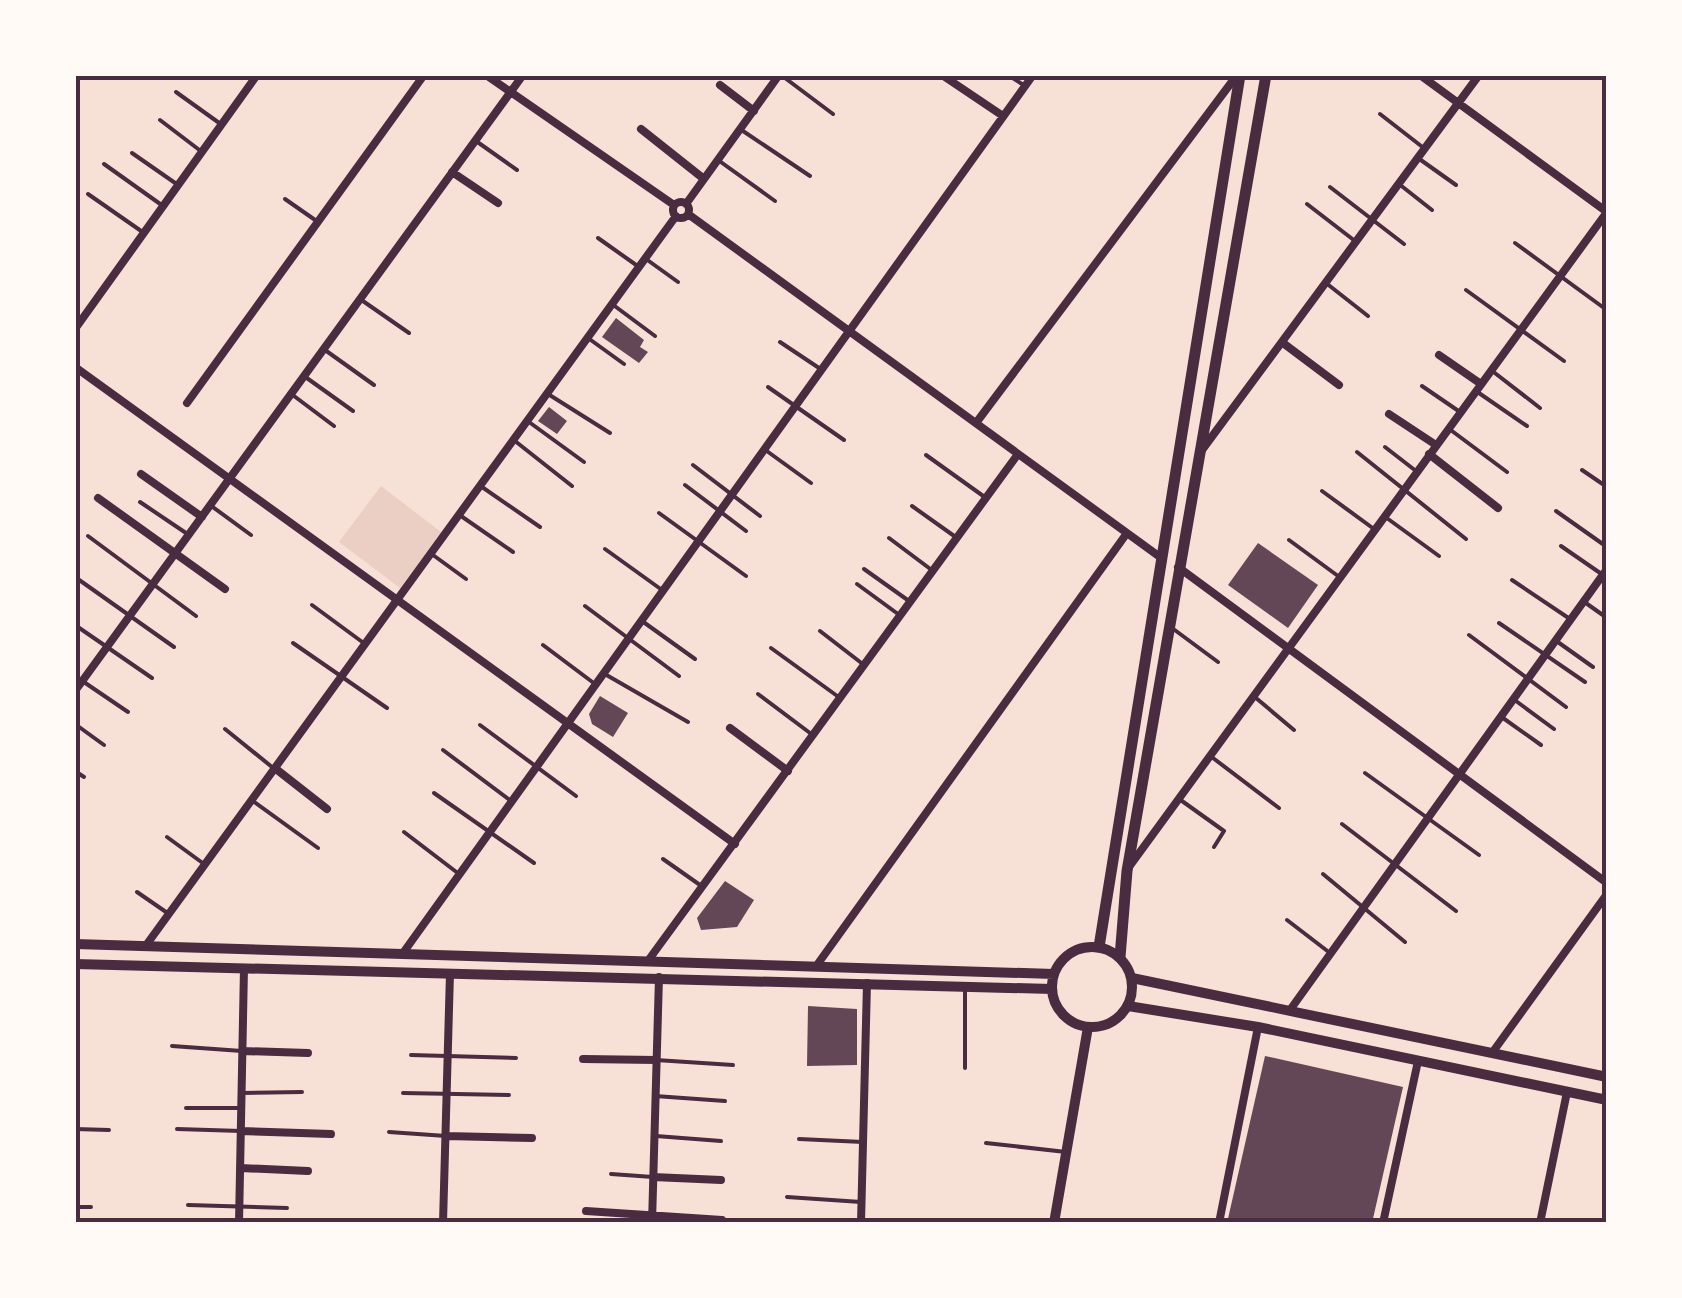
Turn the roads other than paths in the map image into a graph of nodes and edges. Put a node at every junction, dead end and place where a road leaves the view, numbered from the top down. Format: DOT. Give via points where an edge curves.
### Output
graph roads {
  1 [pos="257,75"];
  2 [pos="424,75"];
  3 [pos="486,75"];
  4 [pos="522,75"];
  5 [pos="780,75"];
  6 [pos="942,75"];
  7 [pos="1008,75"];
  8 [pos="1033,75"];
  9 [pos="1239,75"];
  10 [pos="1266,75"];
  11 [pos="1420,75"];
  12 [pos="1479,75"];
  13 [pos="720,85"];
  14 [pos="1025,86"];
  15 [pos="176,92"];
  16 [pos="510,92"];
  17 [pos="1458,103"];
  18 [pos="754,110"];
  19 [pos="834,114"];
  20 [pos="1380,114"];
  21 [pos="1004,116"];
  22 [pos="160,120"];
  23 [pos="222,124"];
  24 [pos="641,129"];
  25 [pos="740,129"];
  26 [pos="475,140"];
  27 [pos="1425,149"];
  28 [pos="202,152"];
  29 [pos="132,153"];
  30 [pos="1418,158"];
  31 [pos="718,160"];
  32 [pos="104,164"];
  33 [pos="517,170"];
  34 [pos="452,172"];
  35 [pos="810,176"];
  36 [pos="704,179"];
  37 [pos="1399,184"];
  38 [pos="178,185"];
  39 [pos="1456,185"];
  40 [pos="1330,187"];
  41 [pos="88,194"];
  42 [pos="285,199"];
  43 [pos="776,201"];
  44 [pos="498,203"];
  45 [pos="1308,204"];
  46 [pos="163,206"];
  47 [pos="674,206"];
  48 [pos="687,209"];
  49 [pos="1432,210"];
  50 [pos="1607,212"];
  51 [pos="676,216"];
  52 [pos="1372,221"];
  53 [pos="318,222"];
  54 [pos="144,233"];
  55 [pos="598,238"];
  56 [pos="1356,242"];
  57 [pos="1515,243"];
  58 [pos="1404,244"];
  59 [pos="646,258"];
  60 [pos="639,267"];
  61 [pos="1560,276"];
  62 [pos="678,282"];
  63 [pos="1326,283"];
  64 [pos="1466,290"];
  65 [pos="360,299"];
  66 [pos="612,304"];
  67 [pos="1604,308"];
  68 [pos="1368,316"];
  69 [pos="75,329"];
  70 [pos="1521,329"];
  71 [pos="850,331"];
  72 [pos="409,333"];
  73 [pos="655,336"];
  74 [pos="588,338"];
  75 [pos="780,342"];
  76 [pos="1282,343"];
  77 [pos="324,348"];
  78 [pos="1439,355"];
  79 [pos="1564,361"];
  80 [pos="624,364"];
  81 [pos="75,367"];
  82 [pos="822,370"];
  83 [pos="1491,370"];
  84 [pos="304,376"];
  85 [pos="374,385"];
  86 [pos="1339,385"];
  87 [pos="1422,386"];
  88 [pos="768,387"];
  89 [pos="1478,387"];
  90 [pos="291,394"];
  91 [pos="548,394"];
  92 [pos="186,403"];
  93 [pos="795,407"];
  94 [pos="1540,408"];
  95 [pos="353,410"];
  96 [pos="1460,412"];
  97 [pos="1389,414"];
  98 [pos="528,422"];
  99 [pos="976,423"];
  100 [pos="334,426"];
  101 [pos="1527,426"];
  102 [pos="1448,428"];
  103 [pos="610,433"];
  104 [pos="515,440"];
  105 [pos="844,440"];
  106 [pos="1436,445"];
  107 [pos="1385,448"];
  108 [pos="764,449"];
  109 [pos="1357,452"];
  110 [pos="1018,454"];
  111 [pos="1199,454"];
  112 [pos="1429,454"];
  113 [pos="926,456"];
  114 [pos="584,462"];
  115 [pos="693,465"];
  116 [pos="1582,470"];
  117 [pos="1416,472"];
  118 [pos="1507,472"];
  119 [pos="140,474"];
  120 [pos="228,479"];
  121 [pos="811,483"];
  122 [pos="684,485"];
  123 [pos="572,486"];
  124 [pos="1607,486"];
  125 [pos="482,487"];
  126 [pos="1404,488"];
  127 [pos="1322,491"];
  128 [pos="732,494"];
  129 [pos="98,498"];
  130 [pos="986,498"];
  131 [pos="140,502"];
  132 [pos="210,505"];
  133 [pos="912,506"];
  134 [pos="1498,508"];
  135 [pos="1556,510"];
  136 [pos="720,511"];
  137 [pos="659,513"];
  138 [pos="202,516"];
  139 [pos="461,516"];
  140 [pos="760,516"];
  141 [pos="1384,516"];
  142 [pos="540,527"];
  143 [pos="1374,529"];
  144 [pos="746,530"];
  145 [pos="1127,532"];
  146 [pos="188,535"];
  147 [pos="251,535"];
  148 [pos="88,536"];
  149 [pos="889,538"];
  150 [pos="958,538"];
  151 [pos="1289,540"];
  152 [pos="1466,540"];
  153 [pos="697,542"];
  154 [pos="1561,546"];
  155 [pos="1607,547"];
  156 [pos="605,549"];
  157 [pos="513,552"];
  158 [pos="176,553"];
  159 [pos="433,555"];
  160 [pos="1438,556"];
  161 [pos="1160,557"];
  162 [pos="1178,567"];
  163 [pos="864,569"];
  164 [pos="933,572"];
  165 [pos="1605,572"];
  166 [pos="75,576"];
  167 [pos="746,576"];
  168 [pos="1339,577"];
  169 [pos="466,579"];
  170 [pos="1512,580"];
  171 [pos="153,584"];
  172 [pos="857,584"];
  173 [pos="225,589"];
  174 [pos="662,591"];
  175 [pos="1584,601"];
  176 [pos="910,602"];
  177 [pos="398,603"];
  178 [pos="312,605"];
  179 [pos="585,606"];
  180 [pos="130,615"];
  181 [pos="196,616"];
  182 [pos="901,616"];
  183 [pos="1607,618"];
  184 [pos="1570,619"];
  185 [pos="641,620"];
  186 [pos="1499,623"];
  187 [pos="75,625"];
  188 [pos="1168,625"];
  189 [pos="820,631"];
  190 [pos="1469,635"];
  191 [pos="628,638"];
  192 [pos="1555,640"];
  193 [pos="293,642"];
  194 [pos="543,645"];
  195 [pos="108,646"];
  196 [pos="174,646"];
  197 [pos="367,646"];
  198 [pos="771,648"];
  199 [pos="1287,648"];
  200 [pos="1544,654"];
  201 [pos="695,659"];
  202 [pos="1218,662"];
  203 [pos="865,666"];
  204 [pos="1593,666"];
  205 [pos="603,673"];
  206 [pos="679,676"];
  207 [pos="152,678"];
  208 [pos="343,678"];
  209 [pos="1527,678"];
  210 [pos="79,679"];
  211 [pos="1585,682"];
  212 [pos="595,684"];
  213 [pos="75,691"];
  214 [pos="758,694"];
  215 [pos="1252,695"];
  216 [pos="1512,698"];
  217 [pos="841,699"];
  218 [pos="1566,707"];
  219 [pos="386,708"];
  220 [pos="128,712"];
  221 [pos="1499,716"];
  222 [pos="568,722"];
  223 [pos="688,722"];
  224 [pos="75,724"];
  225 [pos="480,725"];
  226 [pos="730,728"];
  227 [pos="1554,729"];
  228 [pos="225,730"];
  229 [pos="1294,730"];
  230 [pos="814,736"];
  231 [pos="104,745"];
  232 [pos="1542,745"];
  233 [pos="444,750"];
  234 [pos="1209,755"];
  235 [pos="536,765"];
  236 [pos="276,770"];
  237 [pos="75,771"];
  238 [pos="788,771"];
  239 [pos="1365,773"];
  240 [pos="1457,773"];
  241 [pos="84,777"];
  242 [pos="434,792"];
  243 [pos="576,796"];
  244 [pos="1178,798"];
  245 [pos="253,801"];
  246 [pos="511,801"];
  247 [pos="1279,808"];
  248 [pos="326,809"];
  249 [pos="1426,817"];
  250 [pos="1342,824"];
  251 [pos="490,831"];
  252 [pos="404,832"];
  253 [pos="167,837"];
  254 [pos="735,844"];
  255 [pos="1214,847"];
  256 [pos="318,848"];
  257 [pos="1479,855"];
  258 [pos="663,859"];
  259 [pos="534,863"];
  260 [pos="1394,863"];
  261 [pos="206,865"];
  262 [pos="1127,870"];
  263 [pos="1108,871"];
  264 [pos="459,874"];
  265 [pos="1323,874"];
  266 [pos="1607,883"];
  267 [pos="703,887"];
  268 [pos="137,892"];
  269 [pos="1607,894"];
  270 [pos="1363,907"];
  271 [pos="1456,910"];
  272 [pos="169,914"];
  273 [pos="1287,920"];
  274 [pos="1406,942"];
  275 [pos="75,944"];
  276 [pos="147,944"];
  277 [pos="1098,946"];
  278 [pos="403,953"];
  279 [pos="1330,954"];
  280 [pos="1120,957"];
  281 [pos="650,958"];
  282 [pos="75,964"];
  283 [pos="817,965"];
  284 [pos="244,968"];
  285 [pos="450,972"];
  286 [pos="1054,974"];
  287 [pos="658,976"];
  288 [pos="1132,978"];
  289 [pos="867,981"];
  290 [pos="966,985"];
  291 [pos="1052,988"];
  292 [pos="1128,1006"];
  293 [pos="1290,1010"];
  294 [pos="1088,1027"];
  295 [pos="1258,1027"];
  296 [pos="172,1046"];
  297 [pos="242,1051"];
  298 [pos="1492,1052"];
  299 [pos="308,1054"];
  300 [pos="411,1054"];
  301 [pos="448,1056"];
  302 [pos="516,1058"];
  303 [pos="583,1059"];
  304 [pos="656,1060"];
  305 [pos="1418,1060"];
  306 [pos="733,1064"];
  307 [pos="965,1068"];
  308 [pos="1607,1076"];
  309 [pos="302,1092"];
  310 [pos="1566,1092"];
  311 [pos="242,1093"];
  312 [pos="447,1093"];
  313 [pos="403,1094"];
  314 [pos="509,1096"];
  315 [pos="655,1096"];
  316 [pos="1607,1100"];
  317 [pos="726,1101"];
  318 [pos="186,1108"];
  319 [pos="241,1108"];
  320 [pos="75,1128"];
  321 [pos="177,1129"];
  322 [pos="109,1130"];
  323 [pos="241,1132"];
  324 [pos="389,1132"];
  325 [pos="331,1134"];
  326 [pos="446,1136"];
  327 [pos="654,1136"];
  328 [pos="532,1138"];
  329 [pos="798,1139"];
  330 [pos="721,1140"];
  331 [pos="863,1142"];
  332 [pos="986,1142"];
  333 [pos="1066,1152"];
  334 [pos="240,1168"];
  335 [pos="308,1172"];
  336 [pos="612,1174"];
  337 [pos="653,1177"];
  338 [pos="721,1180"];
  339 [pos="786,1197"];
  340 [pos="862,1202"];
  341 [pos="188,1205"];
  342 [pos="91,1207"];
  343 [pos="239,1207"];
  344 [pos="75,1208"];
  345 [pos="288,1208"];
  346 [pos="586,1210"];
  347 [pos="652,1220"];
  348 [pos="722,1220"];
  349 [pos="239,1223"];
  350 [pos="443,1223"];
  351 [pos="861,1223"];
  352 [pos="1054,1223"];
  353 [pos="1218,1223"];
  354 [pos="1383,1223"];
  355 [pos="1540,1223"];
  1 -- 23 [label="street"];
  2 -- 53 [label="street"];
  3 -- 16 [label="street"];
  4 -- 16 [label="street"];
  5 -- 18 [label="street"];
  5 -- 19 [label="lane"];
  6 -- 21 [label="street"];
  7 -- 14 [label="lane"];
  8 -- 14 [label="street"];
  9 -- 99 [label="street"];
  9 -- 161 [label="main road"];
  10 -- 111 [label="main road"];
  11 -- 17 [label="street"];
  12 -- 17 [label="street"];
  13 -- 18 [label="street"];
  14 -- 21 [label="street"];
  15 -- 23 [label="lane"];
  16 -- 26 [label="street"];
  16 -- 47 [label="street"];
  17 -- 27 [label="street"];
  17 -- 50 [label="street"];
  18 -- 25 [label="street"];
  20 -- 27 [label="lane"];
  21 -- 71 [label="street"];
  22 -- 28 [label="lane"];
  23 -- 28 [label="street"];
  24 -- 36 [label="street"];
  25 -- 31 [label="street"];
  25 -- 35 [label="lane"];
  26 -- 33 [label="lane"];
  26 -- 34 [label="street"];
  27 -- 30 [label="street"];
  28 -- 38 [label="street"];
  29 -- 38 [label="lane"];
  30 -- 37 [label="street"];
  30 -- 39 [label="lane"];
  31 -- 36 [label="street"];
  31 -- 43 [label="lane"];
  32 -- 46 [label="lane"];
  34 -- 44 [label="street"];
  34 -- 65 [label="street"];
  36 -- 48 [label="street"];
  37 -- 49 [label="lane"];
  37 -- 52 [label="street"];
  38 -- 46 [label="street"];
  40 -- 52 [label="lane"];
  41 -- 54 [label="lane"];
  42 -- 53 [label="lane"];
  45 -- 56 [label="lane"];
  46 -- 54 [label="street"];
  47 -- 48 [label="street"];
  47 -- 51 [label="street"];
  48 -- 51 [label="street"];
  48 -- 71 [label="street"];
  50 -- 61 [label="street"];
  51 -- 59 [label="street"];
  52 -- 56 [label="street"];
  52 -- 58 [label="lane"];
  53 -- 92 [label="street"];
  54 -- 69 [label="street"];
  55 -- 60 [label="lane"];
  56 -- 63 [label="street"];
  57 -- 61 [label="lane"];
  59 -- 60 [label="street"];
  59 -- 62 [label="lane"];
  60 -- 66 [label="street"];
  61 -- 67 [label="lane"];
  61 -- 70 [label="street"];
  63 -- 68 [label="lane"];
  63 -- 76 [label="street"];
  64 -- 70 [label="lane"];
  65 -- 72 [label="lane"];
  65 -- 77 [label="street"];
  66 -- 73 [label="lane"];
  66 -- 74 [label="street"];
  70 -- 79 [label="lane"];
  70 -- 83 [label="street"];
  71 -- 82 [label="street"];
  71 -- 99 [label="street"];
  74 -- 80 [label="lane"];
  74 -- 91 [label="street"];
  75 -- 82 [label="lane"];
  76 -- 86 [label="street"];
  76 -- 111 [label="street"];
  77 -- 84 [label="street"];
  77 -- 85 [label="lane"];
  78 -- 89 [label="street"];
  81 -- 120 [label="street"];
  82 -- 93 [label="street"];
  83 -- 89 [label="street"];
  83 -- 94 [label="lane"];
  84 -- 90 [label="street"];
  84 -- 95 [label="lane"];
  87 -- 96 [label="lane"];
  88 -- 93 [label="lane"];
  89 -- 96 [label="street"];
  89 -- 101 [label="lane"];
  90 -- 100 [label="lane"];
  90 -- 120 [label="street"];
  91 -- 98 [label="street"];
  91 -- 103 [label="lane"];
  93 -- 105 [label="lane"];
  93 -- 108 [label="street"];
  96 -- 102 [label="street"];
  97 -- 106 [label="street"];
  98 -- 104 [label="street"];
  98 -- 114 [label="lane"];
  99 -- 110 [label="street"];
  102 -- 106 [label="street"];
  102 -- 118 [label="lane"];
  104 -- 123 [label="lane"];
  104 -- 125 [label="street"];
  106 -- 112 [label="street"];
  107 -- 117 [label="lane"];
  108 -- 121 [label="lane"];
  108 -- 128 [label="street"];
  109 -- 126 [label="lane"];
  110 -- 130 [label="street"];
  110 -- 145 [label="street"];
  111 -- 162 [label="main road"];
  112 -- 117 [label="street"];
  112 -- 134 [label="street"];
  113 -- 130 [label="lane"];
  115 -- 128 [label="lane"];
  116 -- 124 [label="lane"];
  117 -- 126 [label="street"];
  119 -- 138 [label="street"];
  120 -- 132 [label="street"];
  120 -- 177 [label="street"];
  122 -- 136 [label="lane"];
  125 -- 139 [label="street"];
  125 -- 142 [label="lane"];
  126 -- 141 [label="street"];
  126 -- 152 [label="lane"];
  127 -- 143 [label="lane"];
  128 -- 136 [label="street"];
  128 -- 140 [label="lane"];
  129 -- 158 [label="street"];
  130 -- 150 [label="street"];
  131 -- 146 [label="lane"];
  132 -- 138 [label="street"];
  132 -- 147 [label="lane"];
  133 -- 150 [label="lane"];
  135 -- 155 [label="lane"];
  136 -- 144 [label="lane"];
  136 -- 153 [label="street"];
  137 -- 153 [label="lane"];
  138 -- 146 [label="street"];
  139 -- 157 [label="lane"];
  139 -- 159 [label="street"];
  141 -- 143 [label="street"];
  141 -- 160 [label="lane"];
  143 -- 168 [label="street"];
  145 -- 161 [label="street"];
  145 -- 283 [label="street"];
  146 -- 158 [label="street"];
  148 -- 171 [label="lane"];
  149 -- 164 [label="lane"];
  150 -- 164 [label="street"];
  151 -- 168 [label="lane"];
  153 -- 167 [label="lane"];
  153 -- 174 [label="street"];
  154 -- 165 [label="lane"];
  156 -- 174 [label="lane"];
  158 -- 171 [label="street"];
  158 -- 173 [label="street"];
  159 -- 169 [label="lane"];
  159 -- 177 [label="street"];
  161 -- 162 [label="main road"];
  161 -- 263 [label="main road"];
  162 -- 188 [label="main road"];
  162 -- 199 [label="street"];
  163 -- 176 [label="lane"];
  164 -- 176 [label="street"];
  165 -- 175 [label="street"];
  166 -- 180 [label="lane"];
  168 -- 199 [label="street"];
  170 -- 184 [label="lane"];
  171 -- 180 [label="street"];
  171 -- 181 [label="lane"];
  172 -- 182 [label="lane"];
  174 -- 185 [label="street"];
  175 -- 183 [label="lane"];
  175 -- 184 [label="street"];
  176 -- 182 [label="street"];
  177 -- 197 [label="street"];
  177 -- 222 [label="street"];
  178 -- 197 [label="lane"];
  179 -- 191 [label="lane"];
  180 -- 195 [label="street"];
  180 -- 196 [label="lane"];
  182 -- 203 [label="street"];
  184 -- 192 [label="street"];
  185 -- 191 [label="street"];
  185 -- 201 [label="lane"];
  186 -- 200 [label="lane"];
  187 -- 195 [label="lane"];
  188 -- 202 [label="lane"];
  188 -- 262 [label="main road"];
  189 -- 203 [label="lane"];
  190 -- 209 [label="lane"];
  191 -- 205 [label="street"];
  191 -- 206 [label="lane"];
  192 -- 200 [label="street"];
  192 -- 204 [label="lane"];
  193 -- 208 [label="lane"];
  194 -- 212 [label="lane"];
  195 -- 207 [label="lane"];
  195 -- 210 [label="street"];
  197 -- 208 [label="street"];
  198 -- 217 [label="lane"];
  199 -- 215 [label="street"];
  199 -- 240 [label="street"];
  200 -- 209 [label="street"];
  200 -- 211 [label="lane"];
  203 -- 217 [label="street"];
  205 -- 212 [label="street"];
  205 -- 223 [label="lane"];
  208 -- 219 [label="lane"];
  208 -- 236 [label="street"];
  209 -- 216 [label="street"];
  209 -- 218 [label="lane"];
  210 -- 213 [label="street"];
  210 -- 220 [label="lane"];
  212 -- 222 [label="street"];
  214 -- 230 [label="lane"];
  215 -- 229 [label="lane"];
  215 -- 234 [label="street"];
  216 -- 221 [label="street"];
  216 -- 227 [label="lane"];
  217 -- 230 [label="street"];
  221 -- 232 [label="lane"];
  221 -- 240 [label="street"];
  222 -- 235 [label="street"];
  222 -- 254 [label="street"];
  224 -- 231 [label="lane"];
  225 -- 235 [label="lane"];
  226 -- 238 [label="street"];
  228 -- 236 [label="lane"];
  230 -- 238 [label="street"];
  233 -- 246 [label="lane"];
  234 -- 244 [label="street"];
  234 -- 247 [label="lane"];
  235 -- 243 [label="lane"];
  235 -- 246 [label="street"];
  236 -- 245 [label="street"];
  236 -- 248 [label="street"];
  237 -- 241 [label="lane"];
  238 -- 254 [label="street"];
  239 -- 249 [label="lane"];
  240 -- 249 [label="street"];
  240 -- 266 [label="street"];
  242 -- 251 [label="lane"];
  244 -- 255 [label="lane" via="1224,832"];
  244 -- 262 [label="street"];
  245 -- 256 [label="lane"];
  245 -- 261 [label="street"];
  246 -- 251 [label="street"];
  249 -- 257 [label="lane"];
  249 -- 260 [label="street"];
  250 -- 260 [label="lane"];
  251 -- 259 [label="lane"];
  251 -- 264 [label="street"];
  252 -- 264 [label="lane"];
  253 -- 261 [label="lane"];
  254 -- 267 [label="street"];
  258 -- 267 [label="lane"];
  260 -- 270 [label="street"];
  260 -- 271 [label="lane"];
  261 -- 272 [label="street"];
  262 -- 263 [label="street"];
  262 -- 280 [label="main road"];
  263 -- 277 [label="main road"];
  264 -- 278 [label="street"];
  265 -- 270 [label="lane"];
  267 -- 281 [label="street"];
  268 -- 272 [label="lane"];
  269 -- 298 [label="street"];
  270 -- 274 [label="lane"];
  270 -- 279 [label="street"];
  272 -- 276 [label="street"];
  273 -- 279 [label="lane"];
  275 -- 276 [label="street"];
  276 -- 278 [label="street"];
  277 -- 280 [label="street"];
  277 -- 286 [label="street" via="1067,956"];
  278 -- 281 [label="street"];
  279 -- 293 [label="street"];
  280 -- 288 [label="street"];
  281 -- 283 [label="street"];
  282 -- 284 [label="street"];
  283 -- 286 [label="street"];
  284 -- 285 [label="street"];
  284 -- 297 [label="street"];
  285 -- 287 [label="street"];
  285 -- 301 [label="street"];
  286 -- 291 [label="street"];
  287 -- 289 [label="street"];
  287 -- 304 [label="street"];
  288 -- 292 [label="street"];
  288 -- 293 [label="street"];
  289 -- 290 [label="street"];
  289 -- 331 [label="street"];
  290 -- 291 [label="street"];
  290 -- 307 [label="lane"];
  291 -- 294 [label="street" via="1067,1019"];
  292 -- 294 [label="street" via="1112,1022"];
  292 -- 295 [label="street"];
  293 -- 298 [label="street"];
  294 -- 333 [label="street"];
  295 -- 305 [label="street"];
  295 -- 353 [label="street"];
  296 -- 297 [label="lane"];
  297 -- 299 [label="street"];
  297 -- 311 [label="street"];
  298 -- 308 [label="street"];
  300 -- 301 [label="lane"];
  301 -- 302 [label="lane"];
  301 -- 312 [label="street"];
  303 -- 304 [label="street"];
  304 -- 306 [label="lane"];
  304 -- 315 [label="street"];
  305 -- 310 [label="street"];
  305 -- 354 [label="street"];
  309 -- 311 [label="lane"];
  310 -- 316 [label="street"];
  310 -- 355 [label="street"];
  311 -- 319 [label="street"];
  312 -- 313 [label="lane"];
  312 -- 314 [label="lane"];
  312 -- 326 [label="street"];
  315 -- 317 [label="lane"];
  315 -- 327 [label="street"];
  318 -- 319 [label="lane"];
  319 -- 323 [label="street"];
  320 -- 322 [label="lane"];
  321 -- 323 [label="lane"];
  323 -- 325 [label="street"];
  323 -- 334 [label="street"];
  324 -- 326 [label="lane"];
  326 -- 328 [label="street"];
  326 -- 350 [label="street"];
  327 -- 330 [label="lane"];
  327 -- 337 [label="street"];
  329 -- 331 [label="lane"];
  331 -- 340 [label="street"];
  332 -- 333 [label="lane"];
  333 -- 352 [label="street"];
  334 -- 335 [label="street"];
  334 -- 343 [label="street"];
  336 -- 337 [label="lane"];
  337 -- 338 [label="street"];
  337 -- 347 [label="street"];
  339 -- 340 [label="lane"];
  340 -- 351 [label="street"];
  341 -- 343 [label="lane"];
  342 -- 344 [label="lane"];
  343 -- 345 [label="lane"];
  343 -- 349 [label="street"];
  346 -- 347 [label="street"];
  347 -- 348 [label="street"];
}
